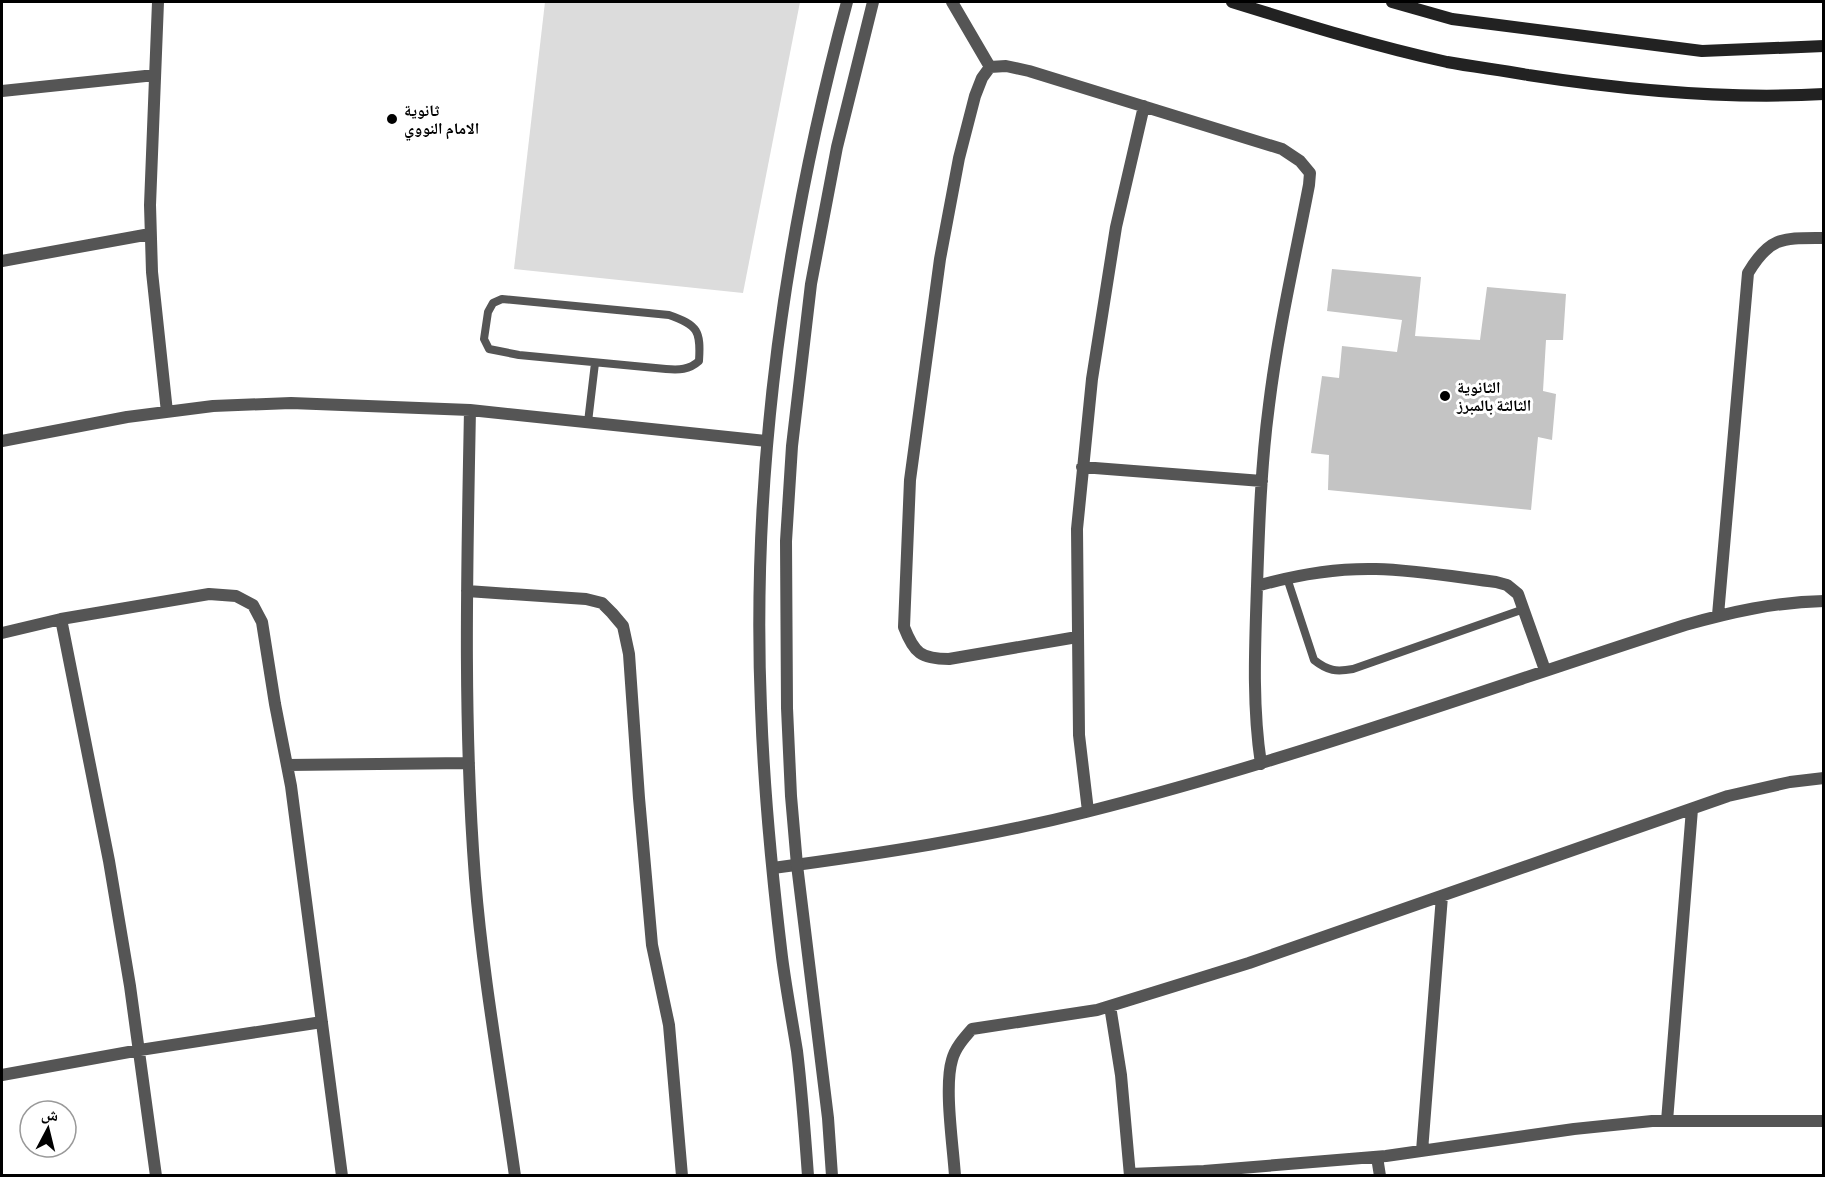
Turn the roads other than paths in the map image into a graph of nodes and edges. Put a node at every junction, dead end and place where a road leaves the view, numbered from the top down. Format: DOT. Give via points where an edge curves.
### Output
graph roads {
  1 [pos="158,2"];
  2 [pos="846,2"];
  3 [pos="873,2"];
  4 [pos="952,2"];
  5 [pos="1232,2"];
  6 [pos="1392,2"];
  7 [pos="1824,46"];
  8 [pos="990,67"];
  9 [pos="154,75"];
  10 [pos="2,91"];
  11 [pos="1824,94"];
  12 [pos="1144,106"];
  13 [pos="150,234"];
  14 [pos="1824,238"];
  15 [pos="2,261"];
  16 [pos="595,363"];
  17 [pos="470,410"];
  18 [pos="166,412"];
  19 [pos="588,422"];
  20 [pos="2,441"];
  21 [pos="766,441"];
  22 [pos="1082,467"];
  23 [pos="1262,481"];
  24 [pos="1287,578"];
  25 [pos="1257,586"];
  26 [pos="467,591"];
  27 [pos="1824,601"];
  28 [pos="1524,609"];
  29 [pos="1718,615"];
  30 [pos="61,619"];
  31 [pos="2,633"];
  32 [pos="1077,638"];
  33 [pos="1545,670"];
  34 [pos="469,763"];
  35 [pos="1262,764"];
  36 [pos="287,765"];
  37 [pos="1824,778"];
  38 [pos="1692,809"];
  39 [pos="1088,812"];
  40 [pos="797,865"];
  41 [pos="773,868"];
  42 [pos="1442,896"];
  43 [pos="1110,1006"];
  44 [pos="322,1023"];
  45 [pos="140,1050"];
  46 [pos="2,1075"];
  47 [pos="1667,1121"];
  48 [pos="1824,1121"];
  49 [pos="1422,1151"];
  50 [pos="1377,1157"];
  51 [pos="1130,1175"];
  52 [pos="156,1176"];
  53 [pos="342,1176"];
  54 [pos="515,1176"];
  55 [pos="682,1176"];
  56 [pos="808,1176"];
  57 [pos="832,1176"];
  58 [pos="955,1176"];
  59 [pos="1380,1176"];
  1 -- 9 [label="street"];
  2 -- 21 [label="street" via="796,223"];
  3 -- 40 [label="street" via="823,215 792,446 786,541 786,708"];
  4 -- 8 [label="street"];
  5 -- 11 [label="main road" via="1344,37 1448,62 1592,85 1779,96"];
  6 -- 7 [label="main road" via="1452,19 1702,51"];
  8 -- 12 [label="street" via="1029,71"];
  8 -- 32 [label="street" via="982,78 959,158 940,259 910,480 904,627 910,643 931,659"];
  9 -- 10 [label="street"];
  9 -- 13 [label="street"];
  12 -- 22 [label="street" via="1116,227"];
  12 -- 23 [label="street" via="1282,149 1310,173 1278,341"];
  13 -- 15 [label="street"];
  13 -- 18 [label="street"];
  14 -- 29 [label="street" via="1789,238 1771,244 1748,273"];
  16 -- 16 [label="lane" via="489,349 484,339 488,312 493,303 502,299 669,315 684,320 700,338 699,361 683,370"];
  16 -- 19 [label="lane"];
  17 -- 18 [label="street" via="291,403"];
  17 -- 19 [label="street"];
  17 -- 26 [label="street"];
  18 -- 20 [label="street"];
  19 -- 21 [label="street"];
  21 -- 41 [label="street" via="759,628"];
  22 -- 23 [label="street"];
  22 -- 32 [label="street" via="1077,529"];
  23 -- 25 [label="street"];
  24 -- 25 [label="street"];
  24 -- 28 [label="street" via="1375,569 1496,582 1518,594"];
  24 -- 28 [label="lane" via="1314,660 1335,672"];
  25 -- 35 [label="street" via="1255,707"];
  26 -- 34 [label="street"];
  26 -- 55 [label="street" via="586,599 602,603 623,626 629,654 652,945 669,1025"];
  27 -- 29 [label="street" via="1760,605"];
  28 -- 33 [label="street"];
  29 -- 33 [label="street"];
  30 -- 31 [label="street"];
  30 -- 36 [label="street" via="209,594 236,596 253,605 262,622"];
  30 -- 45 [label="street" via="109,861"];
  32 -- 39 [label="street" via="1079,735"];
  33 -- 35 [label="street"];
  34 -- 36 [label="street"];
  34 -- 54 [label="street" via="487,992"];
  35 -- 39 [label="street"];
  36 -- 44 [label="street"];
  37 -- 38 [label="street" via="1728,796"];
  38 -- 42 [label="street"];
  38 -- 47 [label="street"];
  39 -- 40 [label="street" via="944,842"];
  40 -- 41 [label="street"];
  40 -- 57 [label="street" via="821,1051"];
  41 -- 56 [label="street"];
  42 -- 43 [label="street"];
  42 -- 49 [label="street"];
  43 -- 51 [label="street"];
  43 -- 58 [label="street" via="972,1029 952,1059 950,1075"];
  44 -- 45 [label="street"];
  44 -- 53 [label="street"];
  45 -- 46 [label="street"];
  45 -- 52 [label="street"];
  47 -- 48 [label="street"];
  47 -- 49 [label="street"];
  49 -- 50 [label="street"];
  50 -- 51 [label="street"];
  50 -- 59 [label="street"];
}
